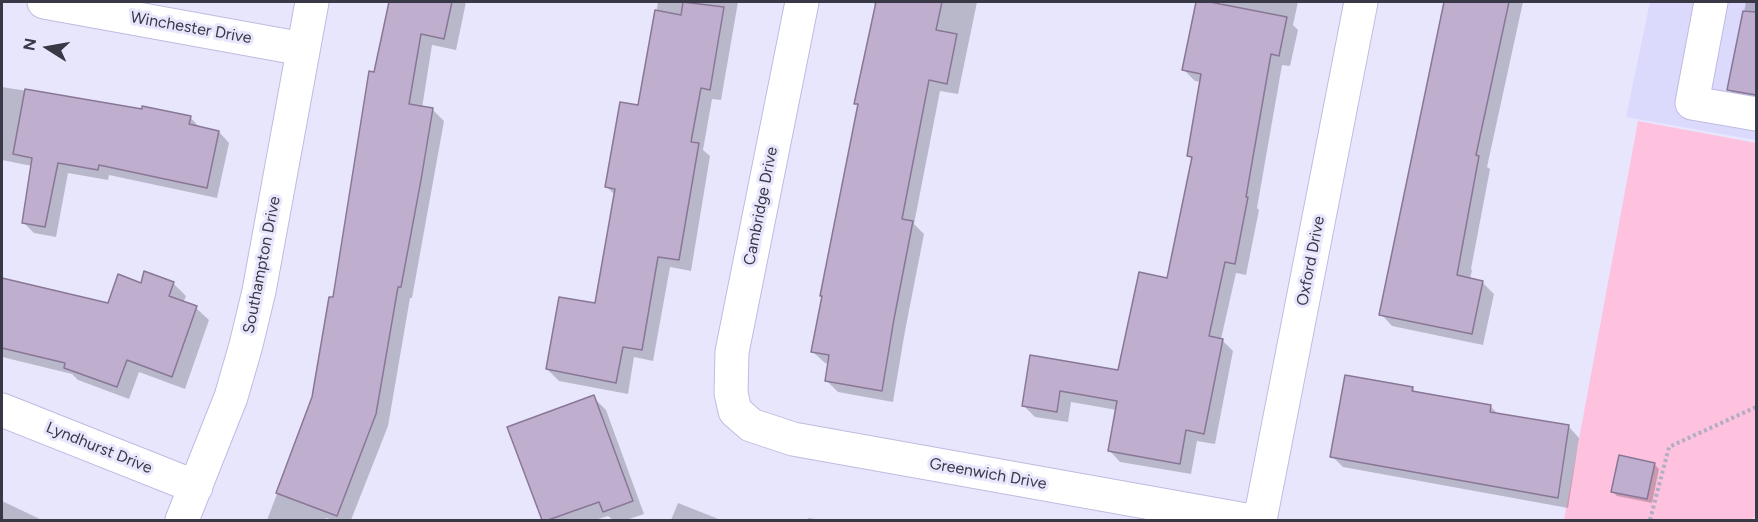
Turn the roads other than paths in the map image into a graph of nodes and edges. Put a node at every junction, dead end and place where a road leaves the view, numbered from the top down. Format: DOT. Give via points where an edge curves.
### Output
graph roads {
  1 [pos="44,2"];
  2 [pos="312,2"];
  3 [pos="802,2"];
  4 [pos="1361,2"];
  5 [pos="1711,2"];
  6 [pos="303,49"];
  7 [pos="1756,114"];
  8 [pos="2,410"];
  9 [pos="735,411"];
  10 [pos="196,487"];
  11 [pos="182,520"];
  12 [pos="1246,520"];
  13 [pos="1260,520"];
  1 -- 6 [label="street, Winchester Drive"];
  2 -- 6 [label="street, Southampton Drive"];
  3 -- 9 [label="street, Cambridge Drive" via="732,352 730,393"];
  4 -- 13 [label="street, Oxford Drive"];
  5 -- 7 [label="street" via="1692,103"];
  6 -- 10 [label="street, Southampton Drive" via="246,345 231,397"];
  8 -- 10 [label="street, Lyndhurst Drive"];
  9 -- 12 [label="street, Greenwich Drive" via="751,425 793,439"];
  10 -- 11 [label="street, Southampton Drive"];
}
